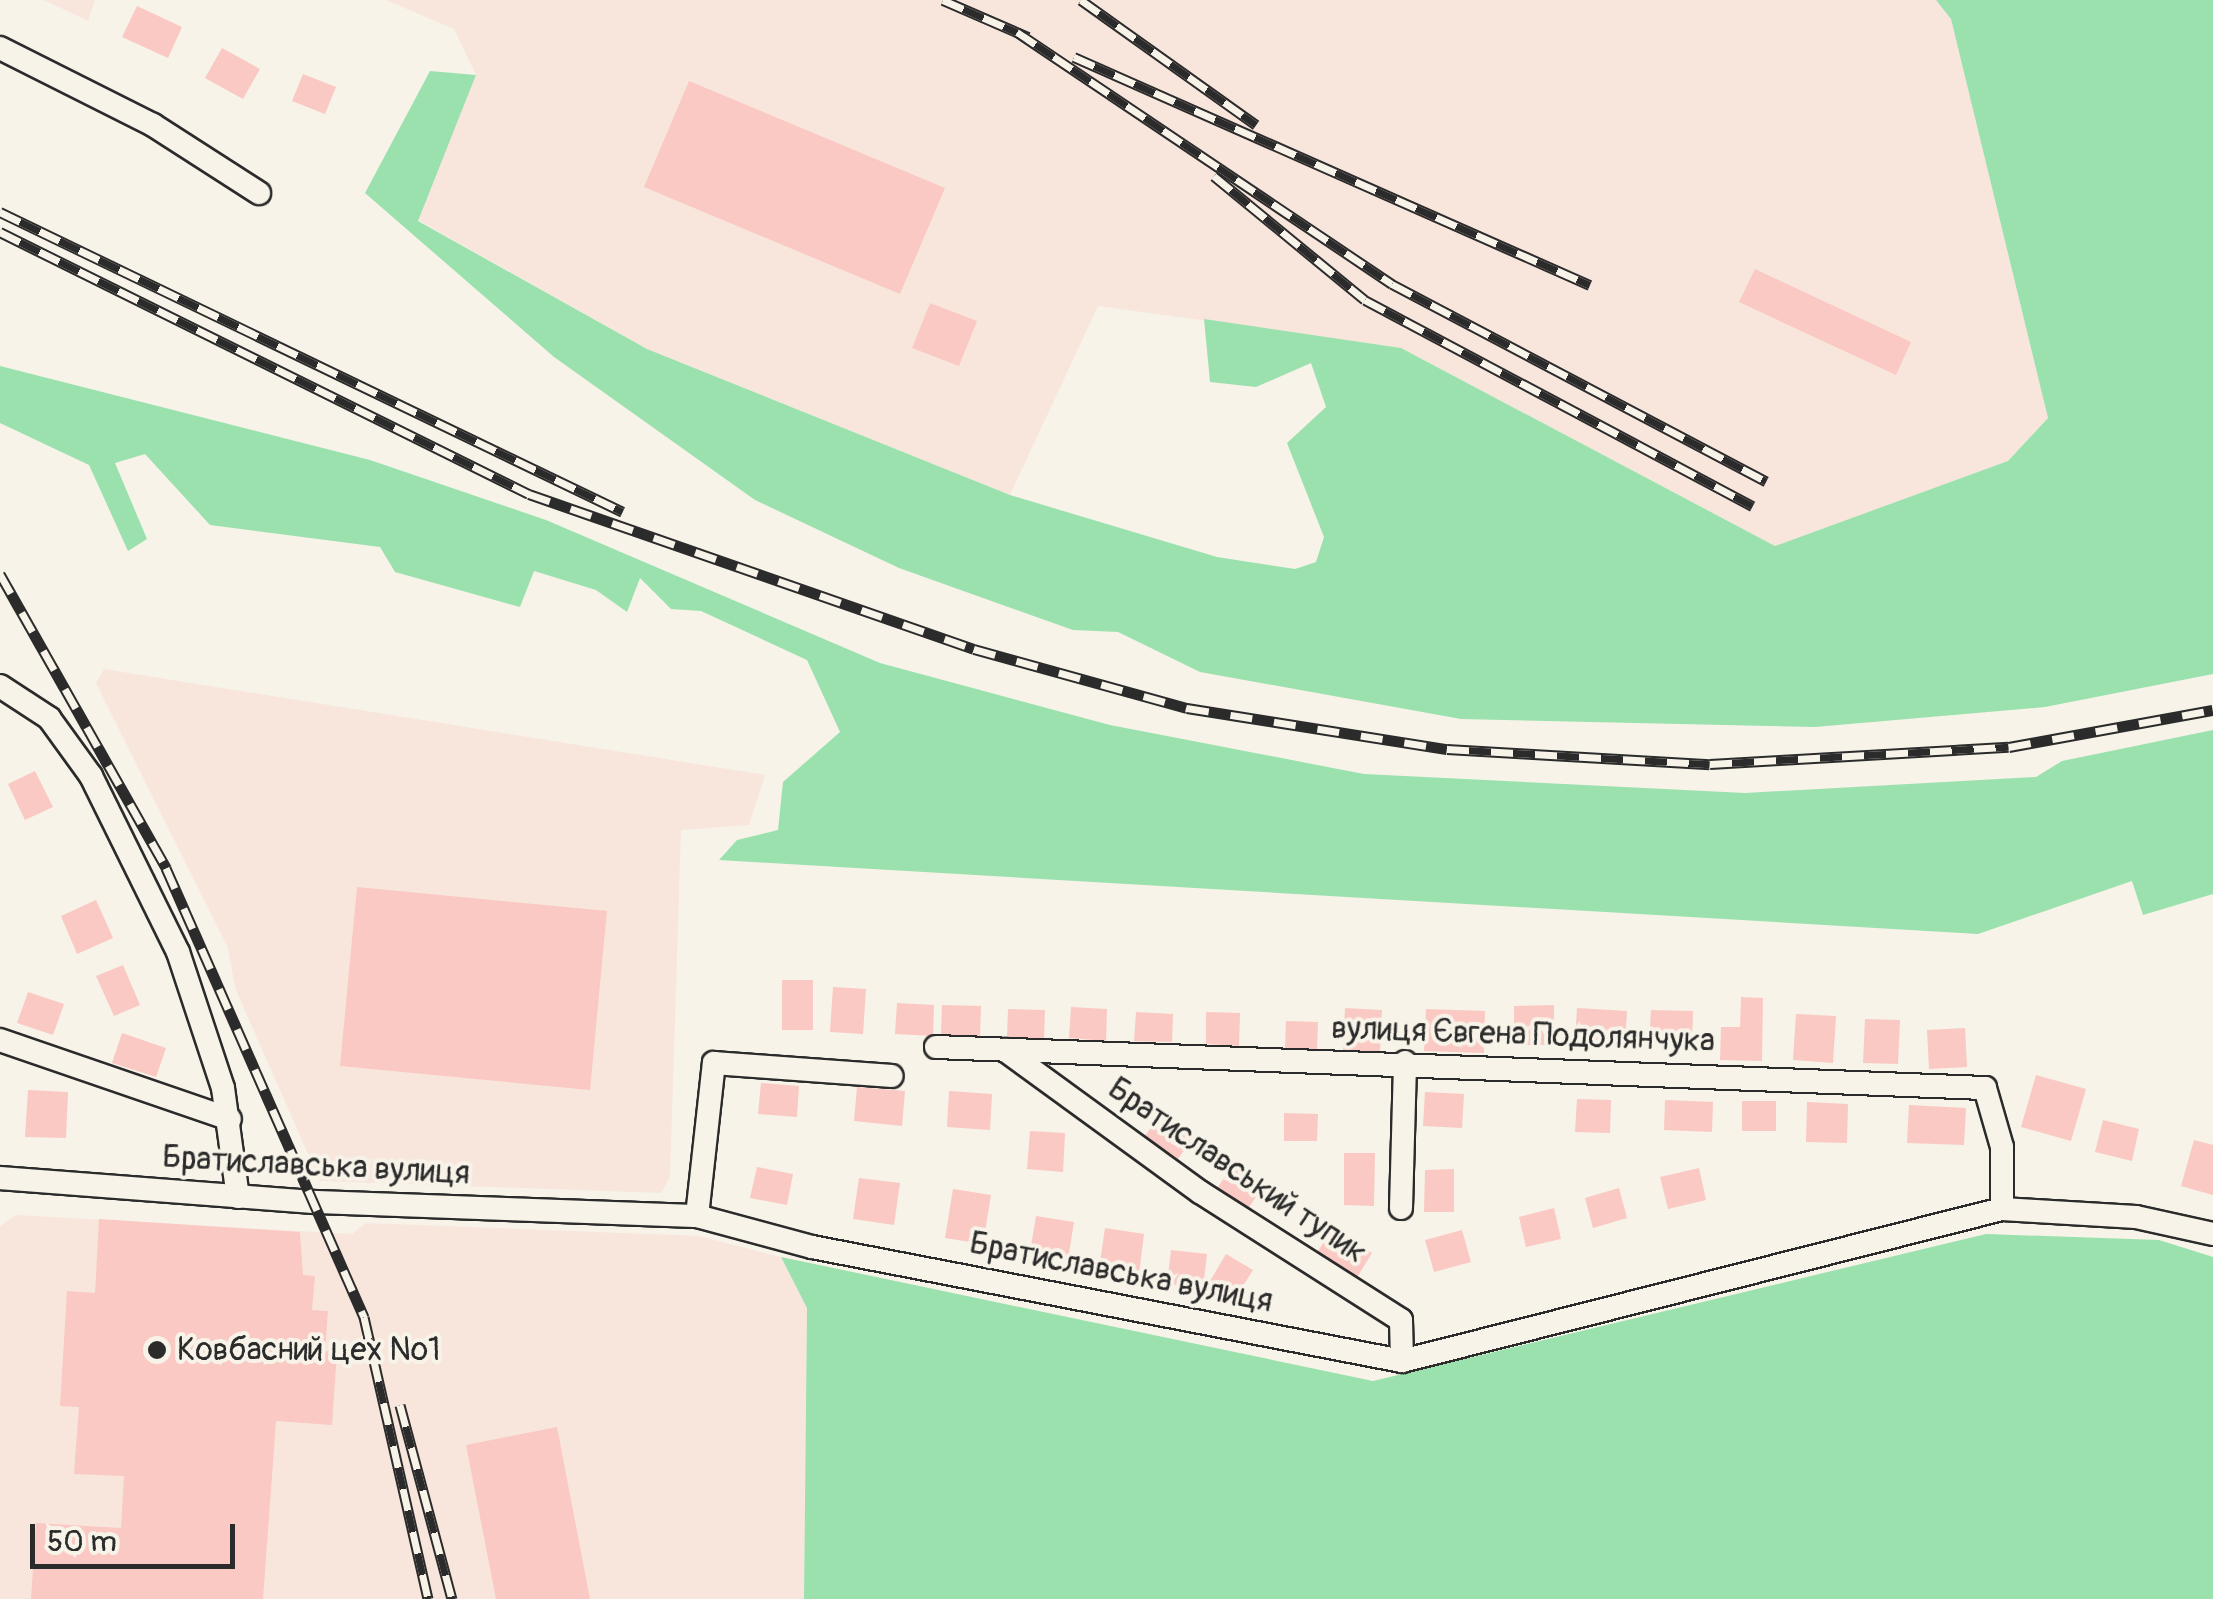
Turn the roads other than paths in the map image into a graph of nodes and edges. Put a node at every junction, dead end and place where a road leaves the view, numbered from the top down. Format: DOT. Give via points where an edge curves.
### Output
graph roads {
  1 [pos="0,48"];
  2 [pos="259,193"];
  3 [pos="0,686"];
  4 [pos="0,1040"];
  5 [pos="936,1047"];
  6 [pos="1005,1050"];
  7 [pos="1406,1062"];
  8 [pos="892,1076"];
  9 [pos="230,1119"];
  10 [pos="0,1178"];
  11 [pos="238,1197"];
  12 [pos="1402,1208"];
  13 [pos="2002,1209"];
  14 [pos="697,1216"];
  15 [pos="2213,1234"];
  16 [pos="1402,1361"];
  1 -- 2 [label="street" via="154,125"];
  3 -- 9 [label="street" via="50,718 91,776 178,952"];
  4 -- 9 [label="street"];
  5 -- 6 [label="street, вулиця Євгена Подолянчука"];
  6 -- 7 [label="street, вулиця Євгена Подолянчука"];
  6 -- 16 [label="street, Братиславський тупик" via="1200,1192 1400,1320"];
  7 -- 12 [label="street"];
  7 -- 13 [label="street, вулиця Євгена Подолянчука" via="1985,1088 2002,1147"];
  8 -- 14 [label="street" via="714,1063"];
  9 -- 11 [label="street"];
  10 -- 11 [label="street, Братиславська вулиця"];
  11 -- 14 [label="street, Братиславська вулиця"];
  13 -- 15 [label="street, Братиславська вулиця" via="2136,1217"];
  13 -- 16 [label="street, Братиславська вулиця"];
  14 -- 16 [label="street, Братиславська вулиця" via="812,1247"];
}
